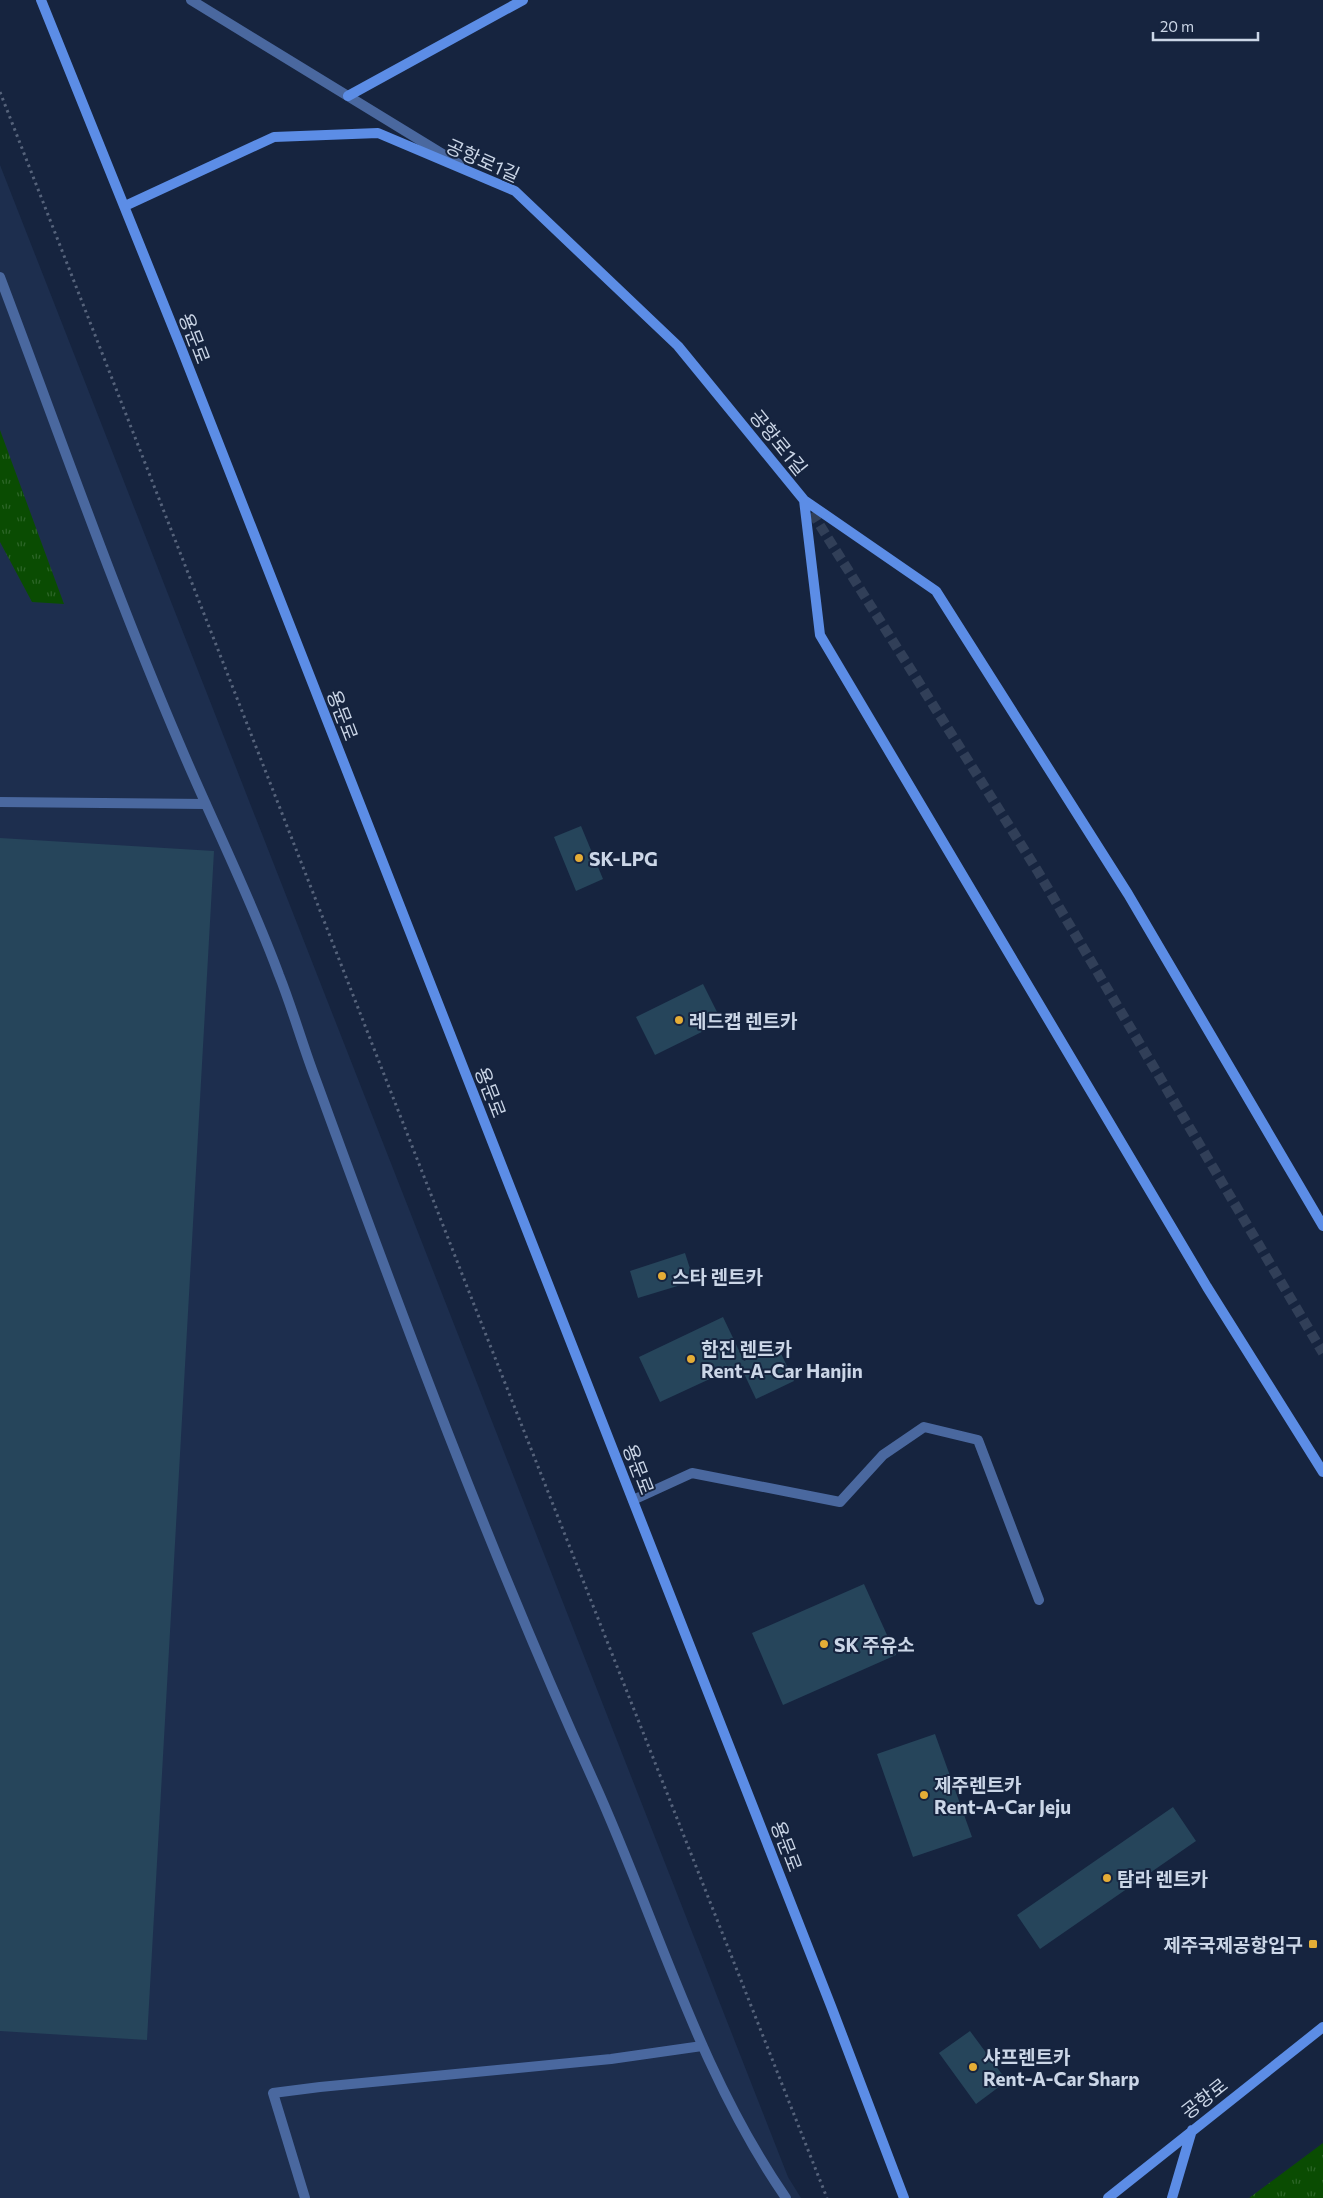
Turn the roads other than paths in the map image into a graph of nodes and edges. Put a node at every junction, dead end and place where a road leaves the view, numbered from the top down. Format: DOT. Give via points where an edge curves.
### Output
graph roads {
  1 [pos="41,0"];
  2 [pos="191,0"];
  3 [pos="523,0"];
  4 [pos="348,96"];
  5 [pos="479,176"];
  6 [pos="125,206"];
  7 [pos="0,277"];
  8 [pos="804,500"];
  9 [pos="0,802"];
  10 [pos="206,804"];
  11 [pos="1323,1226"];
  12 [pos="1323,1472"];
  13 [pos="633,1500"];
  14 [pos="1039,1600"];
  15 [pos="1323,2027"];
  16 [pos="702,2046"];
  17 [pos="1192,2130"];
  18 [pos="305,2198"];
  19 [pos="786,2198"];
  20 [pos="904,2198"];
  21 [pos="1108,2198"];
  22 [pos="1172,2198"];
  1 -- 6 [label="street, 용문로"];
  2 -- 4 [label="street"];
  3 -- 4 [label="street"];
  4 -- 5 [label="street"];
  5 -- 6 [label="street, 공항로1길" via="378,133 274,137"];
  5 -- 8 [label="street, 공항로1길" via="515,191 678,346"];
  6 -- 13 [label="street, 용문로"];
  7 -- 10 [label="street" via="132,628"];
  8 -- 11 [label="street, 공항로1길" via="936,591 1128,894"];
  8 -- 12 [label="street" via="820,635 1202,1278"];
  9 -- 10 [label="street"];
  10 -- 16 [label="street" via="279,974 314,1077 459,1465 534,1649 598,1789"];
  13 -- 14 [label="street" via="692,1473 840,1502 883,1455 924,1427 978,1440"];
  13 -- 20 [label="street, 용문로"];
  15 -- 17 [label="street, 공항로"];
  16 -- 18 [label="street" via="273,2093"];
  16 -- 19 [label="street" via="749,2140"];
  17 -- 21 [label="street, 공항로"];
  17 -- 22 [label="street"];
}
